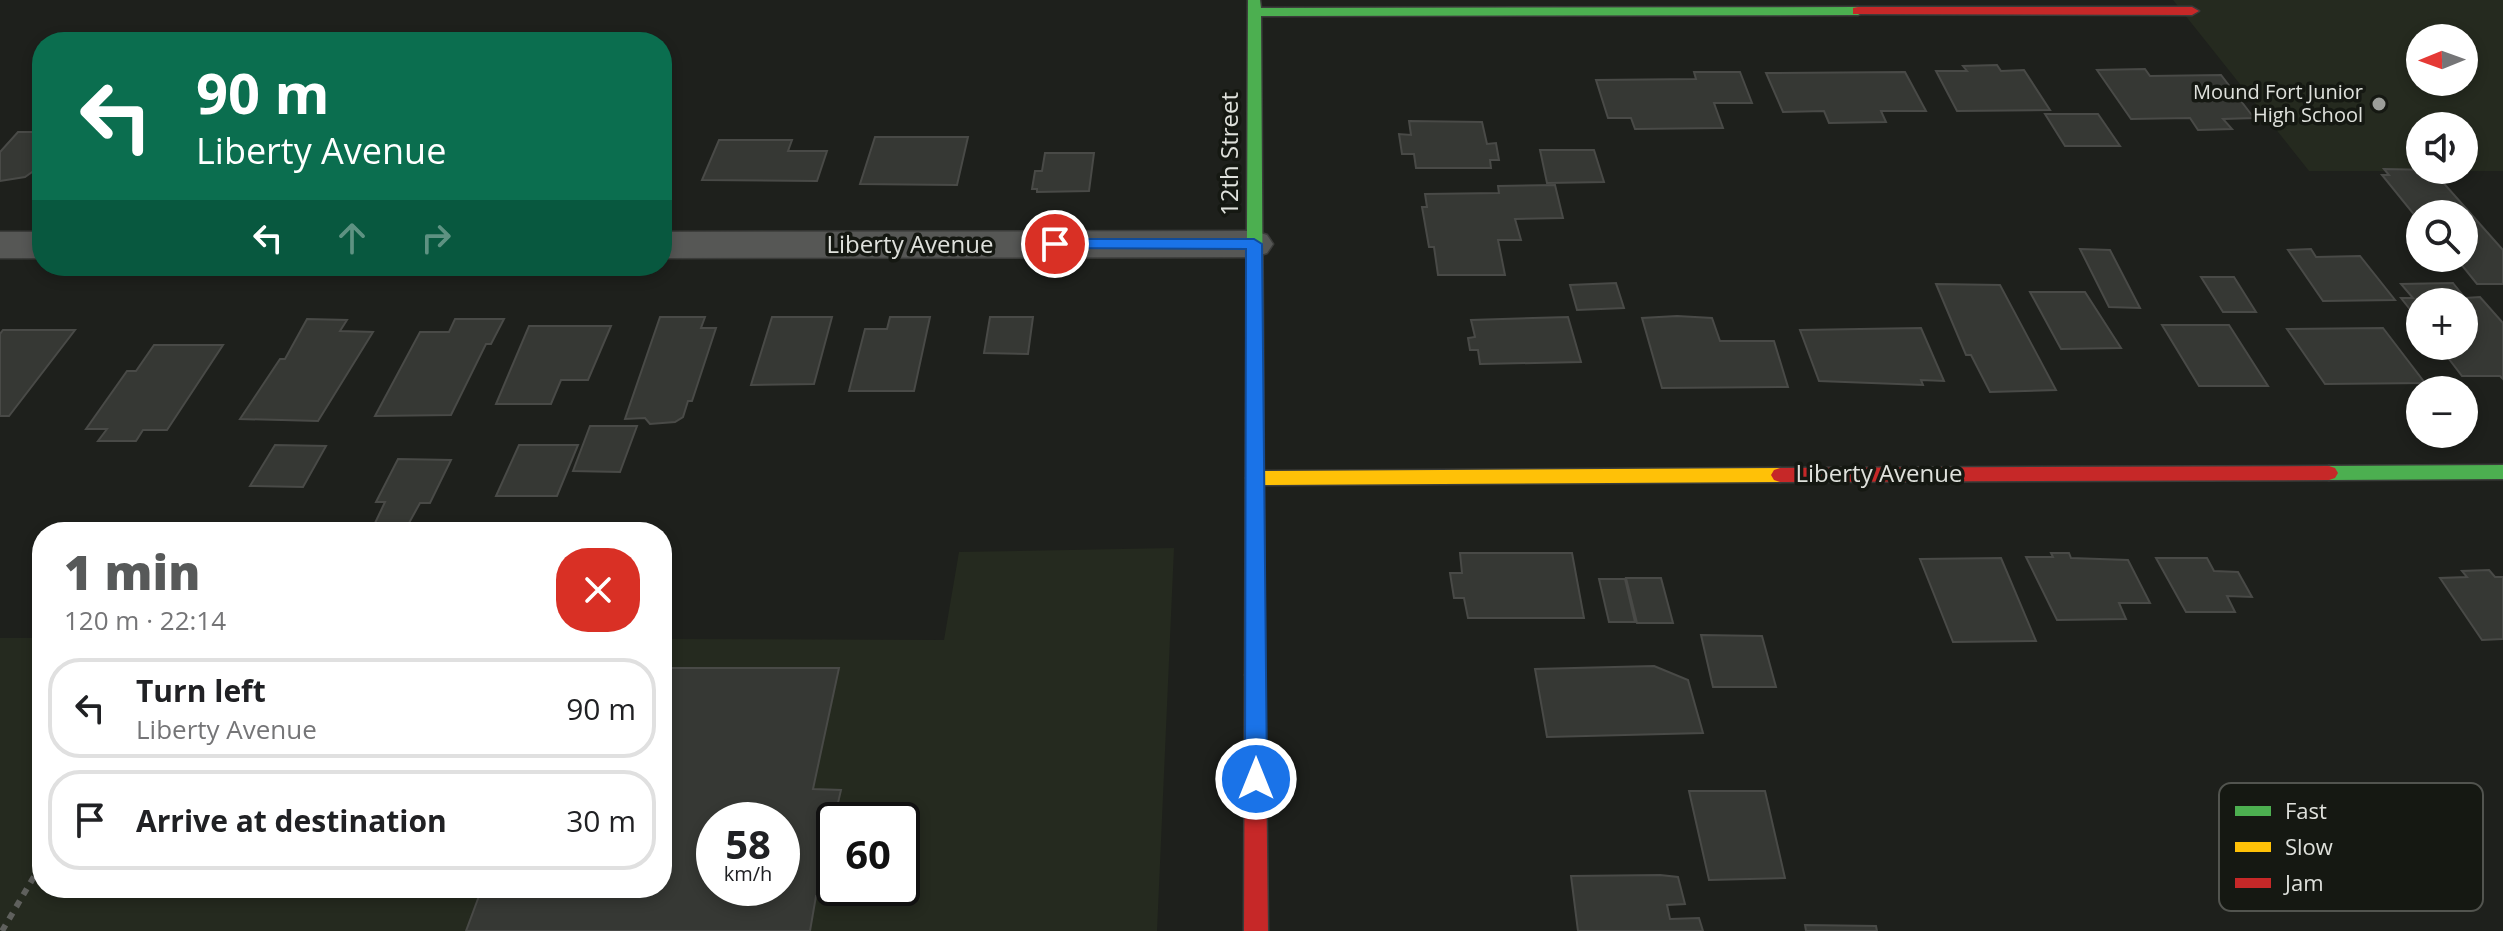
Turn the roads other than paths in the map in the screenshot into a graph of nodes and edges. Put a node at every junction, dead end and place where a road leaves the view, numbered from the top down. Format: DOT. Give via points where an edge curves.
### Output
graph roads {
  1 [pos="1254,6"];
  2 [pos="2192,11"];
  3 [pos="1254,244"];
  4 [pos="0,245"];
  5 [pos="32,245"];
  6 [pos="672,245"];
  7 [pos="2503,472"];
  8 [pos="1255,478"];
  9 [pos="1256,931"];
  1 -- 2 [label="street"];
  1 -- 3 [label="street, 12th Street"];
  3 -- 6 [label="street, Liberty Avenue"];
  3 -- 8 [label="street, 12th Street"];
  4 -- 5 [label="street"];
  7 -- 8 [label="street, Liberty Avenue"];
  8 -- 9 [label="street, 12th Street"];
}
